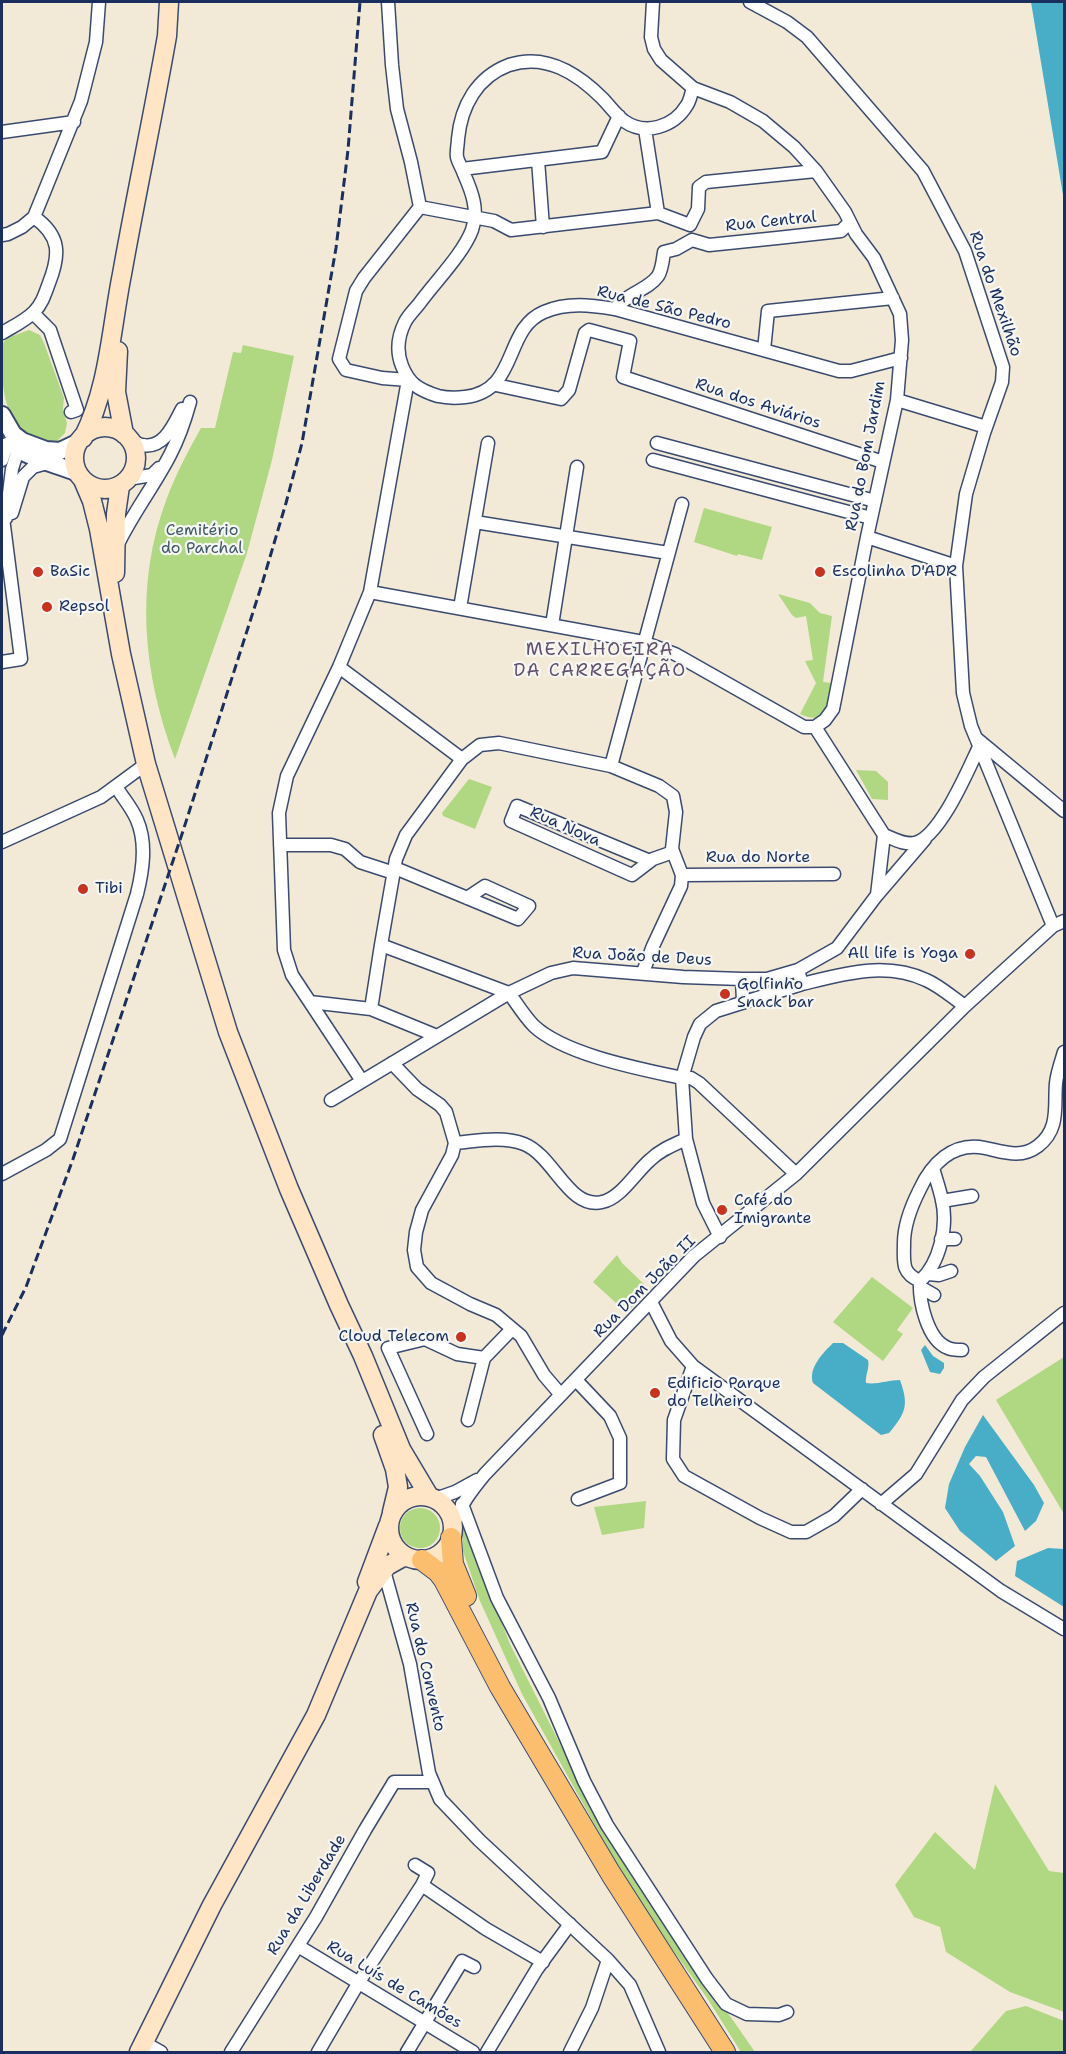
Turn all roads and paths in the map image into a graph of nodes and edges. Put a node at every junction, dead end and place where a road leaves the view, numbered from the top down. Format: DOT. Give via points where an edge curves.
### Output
graph roads {
  1 [pos="99,2"];
  2 [pos="169,2"];
  3 [pos="388,2"];
  4 [pos="653,2"];
  5 [pos="750,2"];
  6 [pos="693,88"];
  7 [pos="711,95"];
  8 [pos="687,106"];
  9 [pos="619,116"];
  10 [pos="74,122"];
  11 [pos="645,129"];
  12 [pos="2,132"];
  13 [pos="538,160"];
  14 [pos="462,169"];
  15 [pos="816,171"];
  16 [pos="420,207"];
  17 [pos="658,213"];
  18 [pos="34,217"];
  19 [pos="475,219"];
  20 [pos="690,225"];
  21 [pos="543,227"];
  22 [pos="853,228"];
  23 [pos="2,235"];
  24 [pos="692,240"];
  25 [pos="122,274"];
  26 [pos="893,298"];
  27 [pos="615,309"];
  28 [pos="33,313"];
  29 [pos="17,324"];
  30 [pos="2,326"];
  31 [pos="2,333"];
  32 [pos="764,350"];
  33 [pos="901,358"];
  34 [pos="408,380"];
  35 [pos="496,385"];
  36 [pos="897,400"];
  37 [pos="71,412"];
  38 [pos="2,415"];
  39 [pos="986,427"];
  40 [pos="127,436"];
  41 [pos="12,437"];
  42 [pos="81,440"];
  43 [pos="488,443"];
  44 [pos="657,443"];
  45 [pos="170,454"];
  46 [pos="2,460"];
  47 [pos="653,460"];
  48 [pos="883,462"];
  49 [pos="47,463"];
  50 [pos="577,467"];
  51 [pos="81,476"];
  52 [pos="124,482"];
  53 [pos="875,501"];
  54 [pos="682,504"];
  55 [pos="2,510"];
  56 [pos="871,518"];
  57 [pos="2,522"];
  58 [pos="475,522"];
  59 [pos="566,536"];
  60 [pos="5,537"];
  61 [pos="867,537"];
  62 [pos="668,553"];
  63 [pos="956,566"];
  64 [pos="370,592"];
  65 [pos="460,608"];
  66 [pos="115,620"];
  67 [pos="552,626"];
  68 [pos="644,642"];
  69 [pos="2,662"];
  70 [pos="339,667"];
  71 [pos="815,727"];
  72 [pos="977,742"];
  73 [pos="462,759"];
  74 [pos="146,764"];
  75 [pos="611,766"];
  76 [pos="117,788"];
  77 [pos="1065,811"];
  78 [pos="884,835"];
  79 [pos="928,836"];
  80 [pos="2,842"];
  81 [pos="280,845"];
  82 [pos="673,852"];
  83 [pos="650,861"];
  84 [pos="394,871"];
  85 [pos="682,874"];
  86 [pos="834,874"];
  87 [pos="877,895"];
  88 [pos="467,898"];
  89 [pos="1059,923"];
  90 [pos="381,945"];
  91 [pos="798,970"];
  92 [pos="643,972"];
  93 [pos="742,979"];
  94 [pos="802,984"];
  95 [pos="509,993"];
  96 [pos="310,1002"];
  97 [pos="743,1002"];
  98 [pos="965,1006"];
  99 [pos="371,1009"];
  100 [pos="437,1036"];
  101 [pos="1065,1052"];
  102 [pos="392,1063"];
  103 [pos="682,1078"];
  104 [pos="362,1081"];
  105 [pos="331,1100"];
  106 [pos="686,1139"];
  107 [pos="455,1143"];
  108 [pos="933,1168"];
  109 [pos="2,1174"];
  110 [pos="796,1174"];
  111 [pos="972,1196"];
  112 [pos="942,1201"];
  113 [pos="720,1237"];
  114 [pos="941,1239"];
  115 [pos="955,1239"];
  116 [pos="951,1271"];
  117 [pos="923,1280"];
  118 [pos="934,1295"];
  119 [pos="651,1302"];
  120 [pos="339,1305"];
  121 [pos="1065,1313"];
  122 [pos="512,1329"];
  123 [pos="962,1350"];
  124 [pos="484,1358"];
  125 [pos="693,1366"];
  126 [pos="576,1380"];
  127 [pos="561,1395"];
  128 [pos="468,1420"];
  129 [pos="427,1434"];
  130 [pos="485,1474"];
  131 [pos="862,1489"];
  132 [pos="432,1497"];
  133 [pos="578,1499"];
  134 [pos="462,1504"];
  135 [pos="881,1504"];
  136 [pos="390,1518"];
  137 [pos="452,1532"];
  138 [pos="414,1558"];
  139 [pos="380,1564"];
  140 [pos="351,1629"];
  141 [pos="1065,1629"];
  142 [pos="543,1758"];
  143 [pos="428,1778"];
  144 [pos="415,1864"];
  145 [pos="422,1885"];
  146 [pos="570,1924"];
  147 [pos="298,1946"];
  148 [pos="608,1960"];
  149 [pos="543,1962"];
  150 [pos="474,1967"];
  151 [pos="359,1982"];
  152 [pos="787,2012"];
  153 [pos="426,2022"];
  154 [pos="141,2047"];
  155 [pos="161,2052"];
  156 [pos="231,2052"];
  157 [pos="318,2052"];
  158 [pos="407,2052"];
  159 [pos="473,2052"];
  160 [pos="487,2052"];
  161 [pos="570,2052"];
  162 [pos="659,2052"];
  163 [pos="725,2052"];
  1 -- 10 [label="street" via="96,42"];
  2 -- 25 [label="main road" via="167,36"];
  3 -- 16 [label="street" via="397,109"];
  4 -- 6 [label="street, Rua do Bom Jardim" via="654,49"];
  5 -- 39 [label="street, Rua do Mexilhão" via="807,37 923,171 936,193 965,251 1003,367 1002,382"];
  6 -- 7 [label="street, Rua do Bom Jardim"];
  6 -- 8 [label="street"];
  7 -- 8 [label="street"];
  7 -- 15 [label="street, Rua do Bom Jardim" via="763,121 795,147"];
  8 -- 11 [label="street" via="665,125"];
  9 -- 11 [label="street"];
  9 -- 13 [label="street" via="602,152"];
  9 -- 14 [label="street" via="588,84 557,66 535,61 511,65 494,72 468,99 458,137 457,158"];
  10 -- 12 [label="street"];
  10 -- 18 [label="street"];
  11 -- 17 [label="street"];
  13 -- 14 [label="street"];
  13 -- 21 [label="street"];
  14 -- 19 [label="street" via="475,203"];
  15 -- 20 [label="street" via="706,182 699,187 698,209"];
  15 -- 22 [label="street, Rua do Bom Jardim"];
  16 -- 19 [label="street"];
  16 -- 34 [label="street" via="356,291 339,359 346,370"];
  17 -- 20 [label="street"];
  17 -- 21 [label="street"];
  18 -- 23 [label="street"];
  18 -- 28 [label="street" via="46,225 56,244 57,262 42,301"];
  19 -- 21 [label="street" via="494,221 511,230"];
  19 -- 34 [label="street" via="465,244 406,321 398,340 399,359"];
  20 -- 24 [label="street"];
  22 -- 24 [label="street, Rua Central" via="710,245"];
  22 -- 26 [label="street, Rua do Bom Jardim" via="874,258"];
  24 -- 27 [label="street" via="664,252 660,274"];
  25 -- 40 [label="main road" via="117,392"];
  25 -- 42 [label="main road" via="99,399"];
  26 -- 32 [label="street" via="768,311"];
  26 -- 33 [label="street, Rua do Bom Jardim" via="900,314"];
  27 -- 32 [label="street, Rua de São Pedro"];
  27 -- 35 [label="street, Rua de São Pedro" via="576,305 541,313 525,326"];
  28 -- 29 [label="street"];
  28 -- 37 [label="street" via="50,330 77,410"];
  29 -- 30 [label="street"];
  29 -- 31 [label="street"];
  32 -- 33 [label="street, Rua de São Pedro" via="839,371"];
  33 -- 36 [label="street, Rua do Bom Jardim"];
  34 -- 35 [label="street" via="424,391 455,398 475,396"];
  34 -- 64 [label="street"];
  35 -- 48 [label="street, Rua dos Aviários" via="561,399 569,390 589,330 630,341 623,377"];
  36 -- 39 [label="street"];
  36 -- 48 [label="street, Rua do Bom Jardim"];
  38 -- 41 [label="street"];
  39 -- 63 [label="street, Rua do Mexilhão" via="966,494"];
  40 -- 42 [label="main road" via="112,428 101,428"];
  40 -- 45 [label="street" via="143,446 157,443 166,437 186,401 190,402"];
  40 -- 52 [label="main road" via="136,459 134,470"];
  41 -- 42 [label="street" via="45,450 60,451"];
  41 -- 46 [label="street"];
  41 -- 49 [label="street" via="21,451"];
  41 -- 60 [label="street" via="17,453"];
  42 -- 51 [label="main road" via="75,456"];
  43 -- 58 [label="street"];
  44 -- 53 [label="street"];
  45 -- 52 [label="street" via="152,475"];
  45 -- 66 [label="street" via="118,544"];
  47 -- 56 [label="street"];
  48 -- 53 [label="street, Rua do Bom Jardim"];
  49 -- 51 [label="street"];
  49 -- 60 [label="street" via="33,467 23,477"];
  50 -- 59 [label="street"];
  51 -- 52 [label="main road" via="99,489"];
  51 -- 66 [label="main road" via="92,501"];
  52 -- 66 [label="main road" via="116,514"];
  53 -- 56 [label="street, Rua do Bom Jardim"];
  54 -- 62 [label="street"];
  55 -- 60 [label="street"];
  56 -- 61 [label="street, Rua do Bom Jardim"];
  57 -- 60 [label="street"];
  58 -- 59 [label="street"];
  58 -- 65 [label="street"];
  59 -- 62 [label="street"];
  59 -- 67 [label="street"];
  60 -- 69 [label="street" via="21,659"];
  61 -- 63 [label="street"];
  61 -- 71 [label="street, Rua do Bom Jardim" via="833,709"];
  62 -- 68 [label="street"];
  63 -- 72 [label="street, Rua do Mexilhão" via="963,693"];
  64 -- 65 [label="street"];
  64 -- 70 [label="street"];
  65 -- 67 [label="street"];
  66 -- 74 [label="main road"];
  67 -- 68 [label="street"];
  68 -- 71 [label="street" via="675,654 804,727"];
  68 -- 75 [label="street"];
  70 -- 73 [label="street"];
  70 -- 81 [label="street" via="287,776 279,813"];
  71 -- 78 [label="street"];
  72 -- 77 [label="street"];
  72 -- 79 [label="street, Rua João de Deus" via="939,824"];
  72 -- 89 [label="street, Rua do Mexilhão"];
  73 -- 75 [label="street" via="480,745 499,743"];
  73 -- 84 [label="street" via="406,835"];
  74 -- 80 [label="street" via="100,797"];
  74 -- 120 [label="main road" via="228,1032"];
  75 -- 82 [label="street" via="673,796"];
  76 -- 109 [label="street" via="141,832 143,871 137,894 60,1139"];
  78 -- 79 [label="street" via="908,843"];
  78 -- 87 [label="street"];
  79 -- 87 [label="street, Rua João de Deus"];
  81 -- 84 [label="street" via="331,845 345,849 360,862"];
  81 -- 96 [label="street" via="284,950 292,975"];
  82 -- 83 [label="street, Rua Nova"];
  82 -- 85 [label="street"];
  83 -- 83 [label="street, Rua Nova" via="632,875 511,821 517,806"];
  84 -- 88 [label="street"];
  84 -- 90 [label="street"];
  85 -- 86 [label="street, Rua do Norte"];
  85 -- 92 [label="street" via="676,898"];
  87 -- 91 [label="street, Rua João de Deus" via="837,948"];
  89 -- 98 [label="street, Rua Dom João II"];
  90 -- 95 [label="street"];
  90 -- 99 [label="street"];
  91 -- 93 [label="street, Rua João de Deus" via="767,979"];
  91 -- 94 [label="street"];
  92 -- 93 [label="street, Rua João de Deus"];
  92 -- 95 [label="street, Rua João de Deus" via="573,968 550,972"];
  93 -- 97 [label="street"];
  94 -- 97 [label="street"];
  94 -- 98 [label="street" via="863,970 904,972 927,980"];
  95 -- 100 [label="street, Rua João de Deus"];
  95 -- 103 [label="street" via="534,1026 559,1043"];
  96 -- 99 [label="street"];
  96 -- 104 [label="street"];
  97 -- 103 [label="street" via="716,1011 700,1024"];
  98 -- 110 [label="street, Rua Dom João II"];
  99 -- 100 [label="street"];
  100 -- 102 [label="street, Rua João de Deus"];
  101 -- 108 [label="street" via="1056,1082 1052,1130 1038,1146 1022,1154 983,1147 960,1148 943,1156"];
  102 -- 104 [label="street, Rua João de Deus"];
  102 -- 107 [label="street" via="446,1112"];
  103 -- 106 [label="street"];
  103 -- 110 [label="street" via="699,1083"];
  104 -- 105 [label="street, Rua João de Deus"];
  106 -- 107 [label="street" via="652,1158 613,1197 594,1203 576,1196 551,1165 526,1145 505,1140"];
  106 -- 113 [label="street" via="704,1203"];
  107 -- 122 [label="street" via="449,1162 422,1210 414,1250 417,1267 430,1283 496,1314"];
  108 -- 112 [label="street"];
  108 -- 117 [label="street" via="911,1206 904,1236 904,1266 910,1277"];
  110 -- 113 [label="street, Rua Dom João II"];
  111 -- 112 [label="street"];
  112 -- 114 [label="street" via="945,1223"];
  113 -- 119 [label="street, Rua Dom João II" via="694,1256"];
  114 -- 115 [label="street"];
  114 -- 117 [label="street"];
  116 -- 117 [label="street"];
  117 -- 118 [label="street"];
  117 -- 123 [label="street" via="919,1297 935,1339 948,1348"];
  119 -- 125 [label="street" via="671,1341"];
  119 -- 126 [label="street, Rua Dom João II"];
  120 -- 132 [label="main road" via="400,1449"];
  120 -- 136 [label="main road" via="395,1469 398,1488"];
  121 -- 135 [label="street" via="977,1384 962,1400 916,1474"];
  122 -- 124 [label="street"];
  122 -- 127 [label="street" via="521,1336"];
  124 -- 128 [label="street"];
  124 -- 129 [label="street" via="457,1354 425,1339 388,1348"];
  125 -- 131 [label="street"];
  125 -- 131 [label="street" via="674,1420 673,1459 684,1476 791,1532 806,1532 834,1516"];
  126 -- 127 [label="street, Rua Dom João II"];
  126 -- 133 [label="street" via="610,1416 620,1438 620,1484"];
  127 -- 130 [label="street, Rua Dom João II"];
  130 -- 132 [label="street" via="455,1492"];
  130 -- 134 [label="street"];
  131 -- 135 [label="street"];
  132 -- 136 [label="main road" via="408,1498"];
  132 -- 137 [label="main road" via="450,1513"];
  134 -- 137 [label="street"];
  134 -- 152 [label="street" via="497,1598 549,1698 607,1825 726,2004 747,2014"];
  135 -- 141 [label="street" via="1001,1591"];
  136 -- 138 [label="main road" via="392,1543"];
  136 -- 139 [label="main road"];
  137 -- 138 [label="main road" via="440,1554"];
  137 -- 142 [label="main road" via="456,1574"];
  138 -- 139 [label="main road"];
  138 -- 142 [label="main road" via="444,1580 500,1687"];
  139 -- 140 [label="main road"];
  139 -- 140 [label="main road" via="362,1594"];
  139 -- 143 [label="street, Rua do Convento" via="412,1675"];
  140 -- 154 [label="main road" via="316,1715 212,1905"];
  142 -- 163 [label="main road" via="610,1874"];
  143 -- 146 [label="street, Rua do Convento" via="440,1799 479,1840"];
  143 -- 147 [label="street, Rua da Liberdade" via="394,1782"];
  144 -- 145 [label="street" via="428,1873"];
  145 -- 149 [label="street"];
  145 -- 151 [label="street"];
  146 -- 148 [label="street, Rua do Convento"];
  146 -- 149 [label="street"];
  147 -- 151 [label="street, Rua Luís de Camões"];
  147 -- 156 [label="street, Rua da Liberdade"];
  148 -- 161 [label="street" via="592,2008"];
  148 -- 162 [label="street, Rua do Convento" via="630,1985"];
  149 -- 160 [label="street"];
  150 -- 153 [label="street" via="462,1961"];
  151 -- 153 [label="street, Rua Luís de Camões"];
  151 -- 157 [label="street"];
  153 -- 158 [label="street"];
  153 -- 159 [label="street, Rua Luís de Camões"];
  154 -- 155 [label="street"];
}
